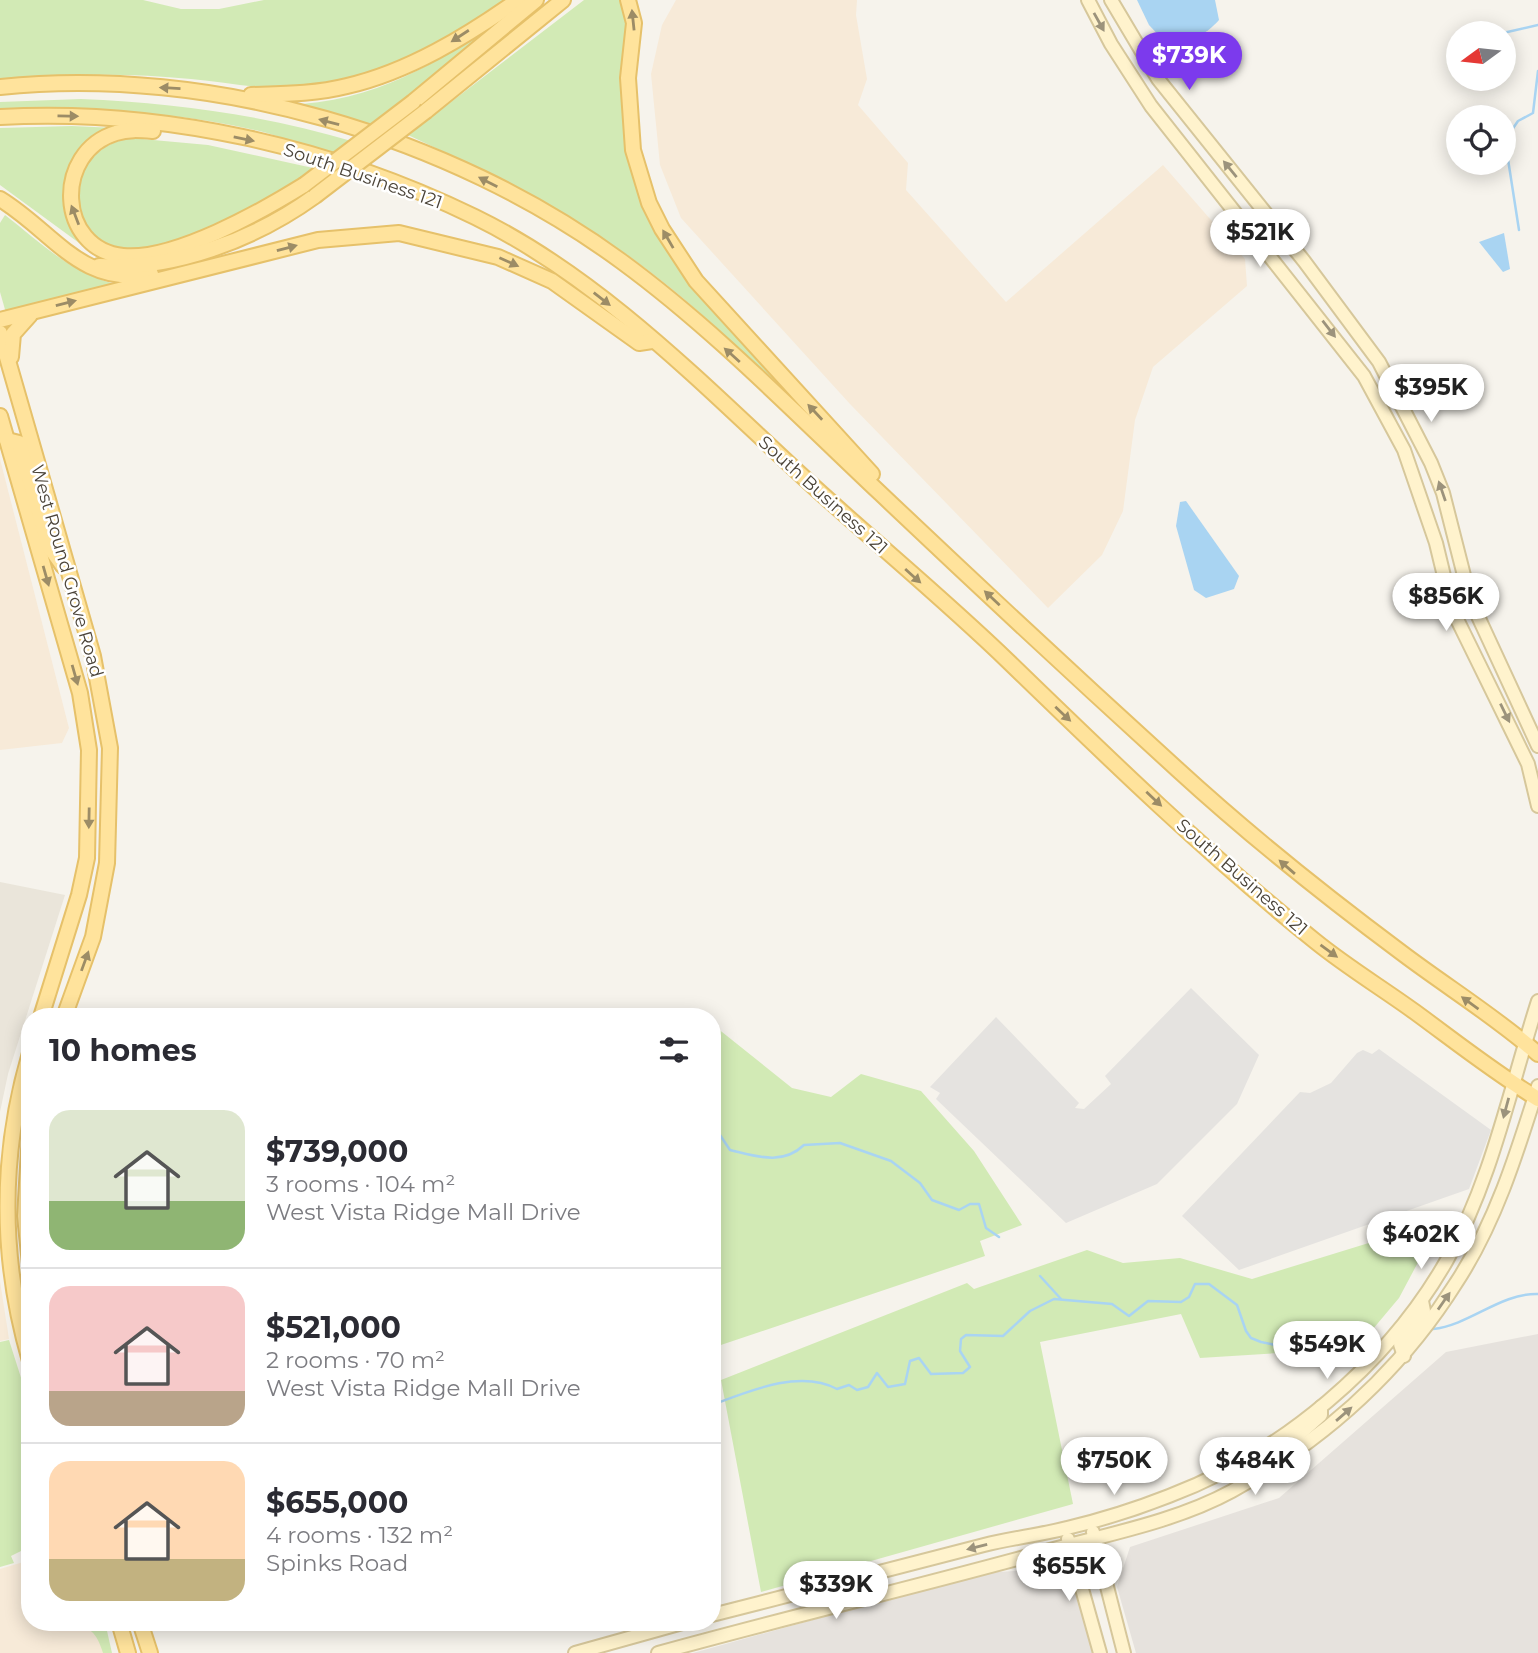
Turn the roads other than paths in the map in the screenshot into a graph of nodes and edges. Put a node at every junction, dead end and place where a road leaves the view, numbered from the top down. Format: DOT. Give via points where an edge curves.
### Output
graph roads {
  1 [pos="536,0"];
  2 [pos="564,0"];
  3 [pos="628,0"];
  4 [pos="1088,0"];
  5 [pos="1111,0"];
  6 [pos="516,1"];
  7 [pos="1158,79"];
  8 [pos="1135,82"];
  9 [pos="0,87"];
  10 [pos="238,96"];
  11 [pos="0,117"];
  12 [pos="172,125"];
  13 [pos="0,199"];
  14 [pos="240,259"];
  15 [pos="84,264"];
  16 [pos="33,312"];
  17 [pos="0,320"];
  18 [pos="0,333"];
  19 [pos="652,341"];
  20 [pos="14,383"];
  21 [pos="0,416"];
  22 [pos="7,440"];
  23 [pos="943,552"];
  24 [pos="69,576"];
  25 [pos="1480,663"];
  26 [pos="1520,706"];
  27 [pos="1538,746"];
  28 [pos="1533,768"];
  29 [pos="1538,806"];
  30 [pos="1538,1001"];
  31 [pos="44,1008"];
  32 [pos="67,1008"];
  33 [pos="1525,1043"];
  34 [pos="1538,1054"];
  35 [pos="1512,1083"];
  36 [pos="21,1086"];
  37 [pos="1537,1094"];
  38 [pos="1422,1301"];
  39 [pos="21,1326"];
  40 [pos="1404,1356"];
  41 [pos="1321,1407"];
  42 [pos="1282,1459"];
  43 [pos="1091,1521"];
  44 [pos="1065,1529"];
  45 [pos="1094,1538"];
  46 [pos="1070,1544"];
  47 [pos="742,1608"];
  48 [pos="721,1613"];
  49 [pos="742,1630"];
  50 [pos="122,1631"];
  51 [pos="143,1631"];
  52 [pos="654,1631"];
  53 [pos="128,1653"];
  54 [pos="150,1653"];
  55 [pos="575,1653"];
  56 [pos="658,1653"];
  57 [pos="1100,1653"];
  58 [pos="1124,1653"];
  1 -- 12 [label="main road, one-way, bridge" via="413,102 304,185 259,213 190,242 138,256 107,251 87,237 72,210 69,198 74,171 104,138 124,131 162,131"];
  2 -- 15 [label="main road, bridge" via="426,111 269,226 195,254 138,266"];
  23 -- 3 [label="main road, one-way" via="696,281 662,229 633,150 628,78 634,23"];
  4 -- 8 [label="main road, one-way"];
  5 -- 7 [label="main road"];
  6 -- 10 [label="main road, one-way" via="449,43 383,75 299,94"];
  7 -- 8 [label="main road"];
  26 -- 7 [label="main road, one-way" via="1470,599 1435,473 1379,362"];
  8 -- 25 [label="main road, one-way" via="1364,376 1404,450 1436,543 1451,609"];
  10 -- 9 [label="main road, one-way" via="101,85"];
  23 -- 10 [label="main road, one-way" via="669,297 607,251 494,184 408,144"];
  11 -- 12 [label="main road, South Business 121, one-way" via="74,115"];
  12 -- 19 [label="main road, South Business 121, one-way" via="330,160 476,218 578,280"];
  13 -- 15 [label="main road"];
  14 -- 15 [label="main road" via="227,256 174,270 120,277"];
  16 -- 14 [label="main road, one-way"];
  14 -- 19 [label="main road, one-way" via="363,234 399,233 437,240 498,257 552,281 639,343"];
  16 -- 17 [label="main road"];
  16 -- 20 [label="main road" via="13,334 10,345"];
  18 -- 20 [label="main road, West Round Grove Road"];
  19 -- 35 [label="main road, South Business 121, one-way" via="1244,881 1318,944"];
  20 -- 24 [label="main road, West Round Grove Road"];
  21 -- 22 [label="main road, West Round Grove Road"];
  22 -- 24 [label="main road" via="19,443 49,546"];
  22 -- 31 [label="main road, West Round Grove Road, one-way" via="80,693 89,750 87,858"];
  33 -- 23 [label="main road, one-way" via="1297,875"];
  32 -- 24 [label="main road, West Round Grove Road, one-way" via="93,937 107,863 110,748 93,656"];
  25 -- 26 [label="main road" via="1490,665"];
  25 -- 28 [label="main road, one-way"];
  26 -- 27 [label="main road"];
  28 -- 29 [label="main road"];
  30 -- 33 [label="main road"];
  33 -- 34 [label="main road"];
  33 -- 35 [label="main road"];
  35 -- 37 [label="main road, South Business 121"];
  35 -- 38 [label="main road, one-way" via="1488,1167 1448,1258"];
  36 -- 39 [label="main road" via="12,1120 3,1211 10,1284"];
  40 -- 37 [label="main road, one-way" via="1457,1282 1483,1235"];
  38 -- 40 [label="main road" via="1424,1311 1400,1345"];
  38 -- 41 [label="main road" via="1354,1380"];
  42 -- 40 [label="main road, one-way" via="1325,1430"];
  41 -- 42 [label="main road" via="1321,1415 1283,1449"];
  41 -- 43 [label="main road" via="1191,1486"];
  42 -- 45 [label="main road" via="1217,1498"];
  43 -- 44 [label="main road"];
  43 -- 45 [label="main road"];
  44 -- 46 [label="main road"];
  44 -- 47 [label="main road, one-way" via="993,1543"];
  45 -- 46 [label="main road"];
  45 -- 58 [label="main road"];
  46 -- 49 [label="main road"];
  46 -- 57 [label="main road"];
  47 -- 48 [label="main road"];
  47 -- 49 [label="main road"];
  49 -- 56 [label="main road"];
  50 -- 53 [label="main road"];
  51 -- 54 [label="main road"];
  52 -- 55 [label="main road"];
}
